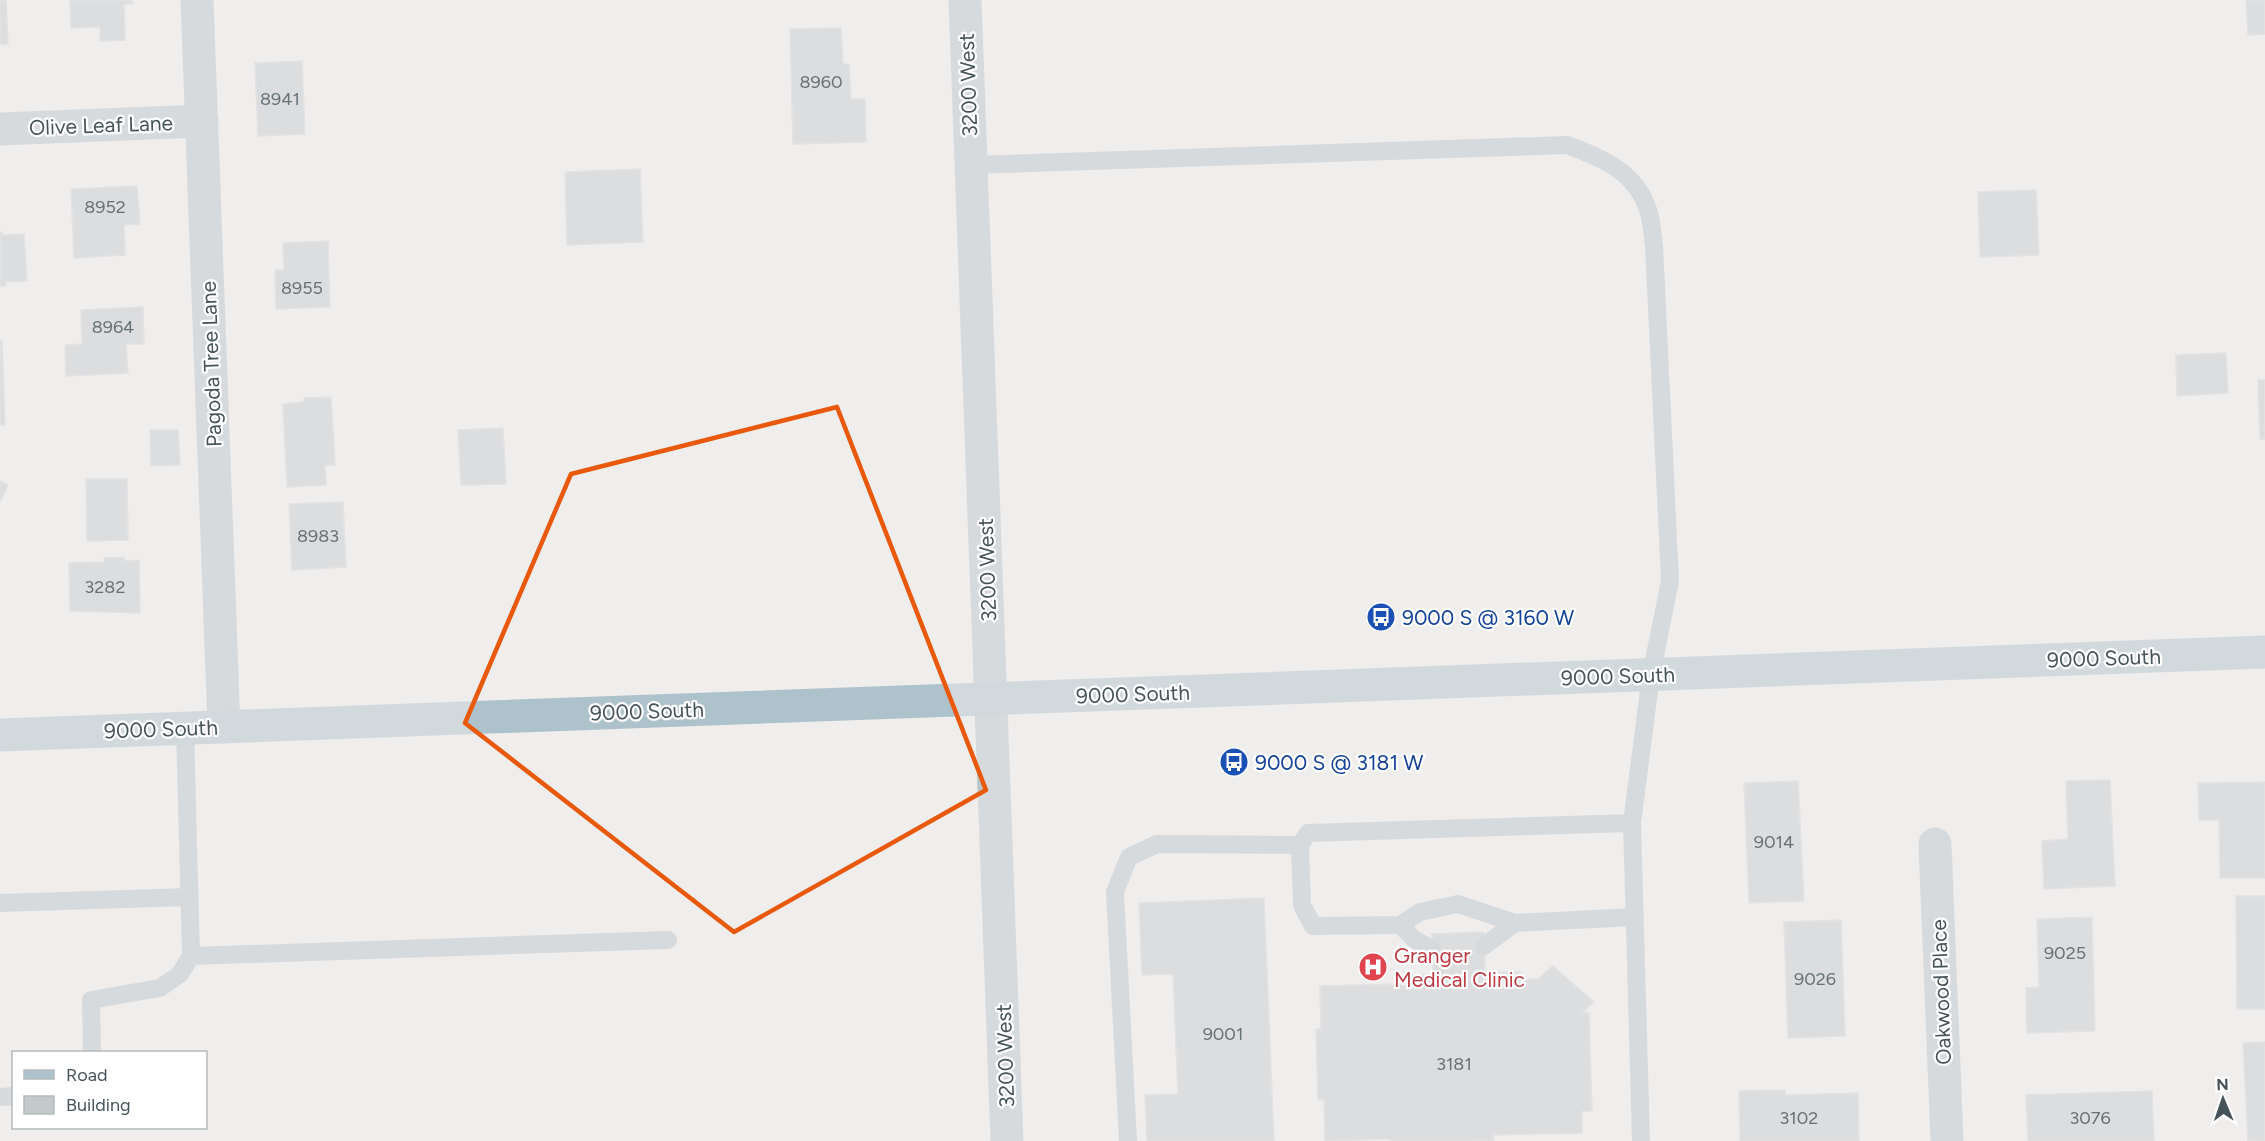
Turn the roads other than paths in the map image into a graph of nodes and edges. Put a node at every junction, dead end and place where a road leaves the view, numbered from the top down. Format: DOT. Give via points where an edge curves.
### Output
graph roads {
  1 [pos="197,0"];
  2 [pos="964,0"];
  3 [pos="202,121"];
  4 [pos="0,129"];
  5 [pos="971,165"];
  6 [pos="2265,652"];
  7 [pos="1651,675"];
  8 [pos="992,699"];
  9 [pos="224,727"];
  10 [pos="185,728"];
  11 [pos="0,735"];
  12 [pos="1632,823"];
  13 [pos="1935,844"];
  14 [pos="1300,845"];
  15 [pos="189,897"];
  16 [pos="0,903"];
  17 [pos="1635,917"];
  18 [pos="1515,923"];
  19 [pos="1400,925"];
  20 [pos="668,940"];
  21 [pos="1484,946"];
  22 [pos="1432,949"];
  23 [pos="191,957"];
  24 [pos="92,1051"];
  25 [pos="1007,1141"];
  26 [pos="1128,1141"];
  27 [pos="1641,1141"];
  28 [pos="1947,1141"];
  1 -- 3 [label="street, Pagoda Tree Lane"];
  2 -- 5 [label="street, 3200 West"];
  3 -- 4 [label="street, Olive Leaf Lane"];
  3 -- 9 [label="street, Pagoda Tree Lane"];
  5 -- 7 [label="lane" via="1567,145 1598,156 1623,171 1640,191 1649,213 1654,245 1670,581"];
  5 -- 8 [label="street, 3200 West"];
  6 -- 7 [label="main road, 9000 South"];
  7 -- 8 [label="main road, 9000 South"];
  7 -- 12 [label="lane"];
  8 -- 9 [label="main road, 9000 South"];
  8 -- 25 [label="street, 3200 West"];
  9 -- 10 [label="main road, 9000 South"];
  10 -- 11 [label="main road, 9000 South"];
  10 -- 15 [label="lane"];
  12 -- 14 [label="lane" via="1308,833"];
  12 -- 17 [label="lane"];
  13 -- 28 [label="street, Oakwood Place"];
  14 -- 19 [label="lane" via="1302,905 1313,926"];
  14 -- 26 [label="lane" via="1157,844 1129,857 1115,892"];
  15 -- 16 [label="lane"];
  15 -- 23 [label="lane"];
  17 -- 18 [label="lane"];
  17 -- 27 [label="lane"];
  18 -- 19 [label="lane" via="1458,904 1420,912"];
  18 -- 21 [label="lane"];
  19 -- 22 [label="lane"];
  20 -- 23 [label="lane"];
  23 -- 24 [label="lane" via="180,974 160,988 91,1000"];
}
